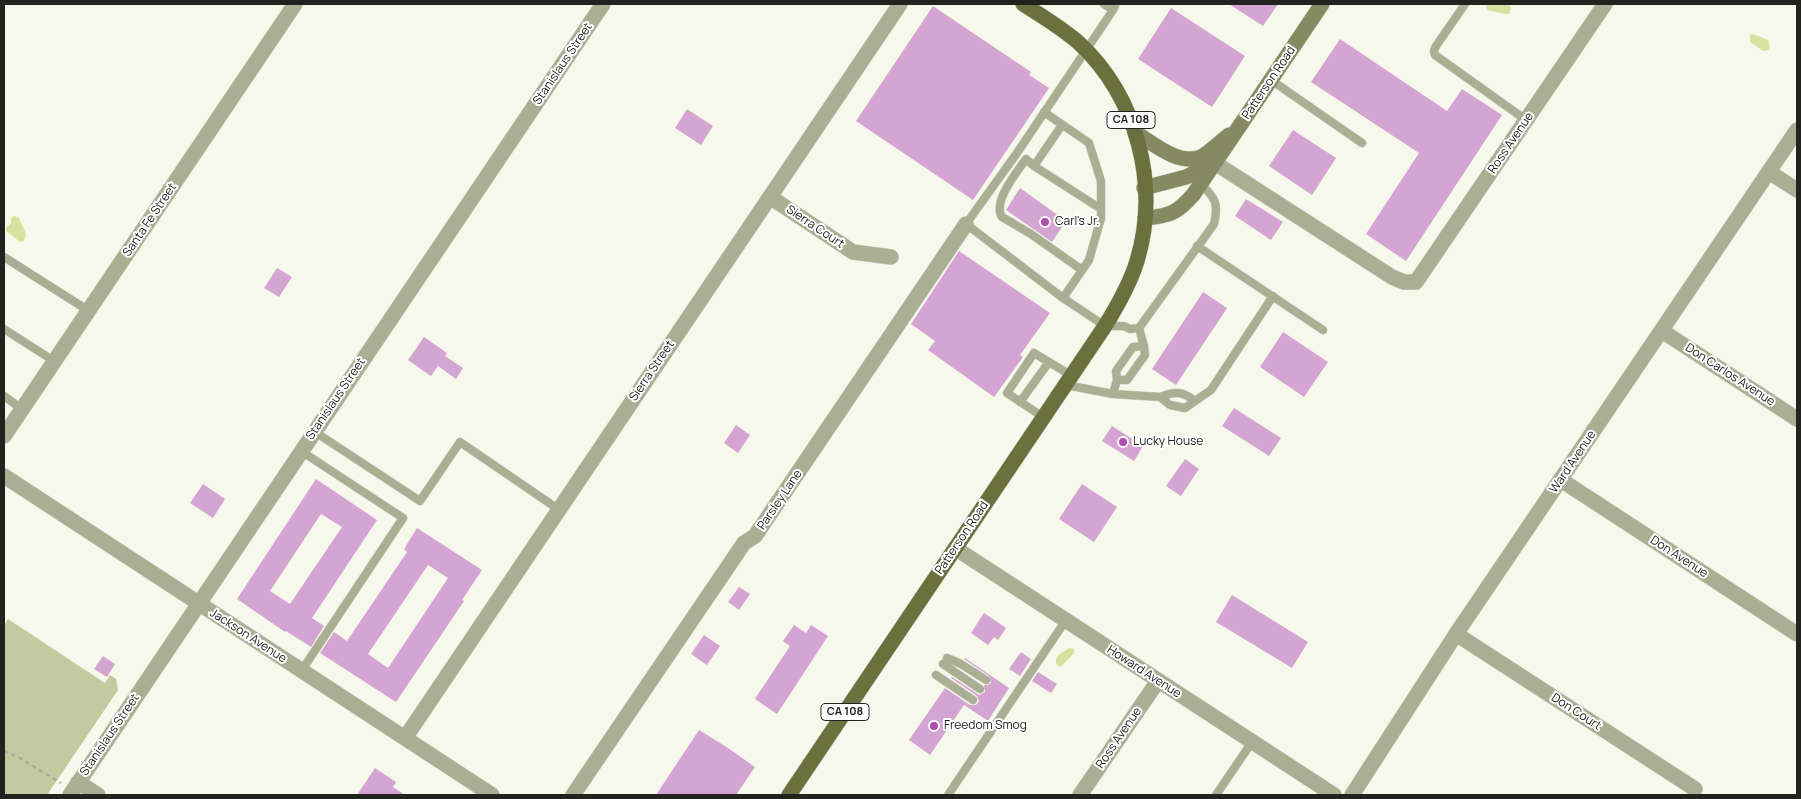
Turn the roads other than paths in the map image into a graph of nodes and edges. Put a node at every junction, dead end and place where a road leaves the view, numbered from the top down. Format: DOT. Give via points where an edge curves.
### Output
graph roads {
  1 [pos="295,4"];
  2 [pos="603,4"];
  3 [pos="900,4"];
  4 [pos="1023,4"];
  5 [pos="1104,4"];
  6 [pos="1322,4"];
  7 [pos="1466,4"];
  8 [pos="1605,4"];
  9 [pos="1114,6"];
  10 [pos="1085,50"];
  11 [pos="1271,80"];
  12 [pos="1044,112"];
  13 [pos="1526,120"];
  14 [pos="1062,125"];
  15 [pos="1240,126"];
  16 [pos="1797,130"];
  17 [pos="1136,133"];
  18 [pos="1362,142"];
  19 [pos="1215,163"];
  20 [pos="1034,166"];
  21 [pos="1769,172"];
  22 [pos="1201,184"];
  23 [pos="1144,188"];
  24 [pos="1797,190"];
  25 [pos="770,197"];
  26 [pos="1101,209"];
  27 [pos="1145,218"];
  28 [pos="966,224"];
  29 [pos="1197,246"];
  30 [pos="4,257"];
  31 [pos="892,257"];
  32 [pos="1082,270"];
  33 [pos="1273,296"];
  34 [pos="1063,298"];
  35 [pos="89,311"];
  36 [pos="1105,326"];
  37 [pos="1139,328"];
  38 [pos="4,329"];
  39 [pos="1323,330"];
  40 [pos="1662,330"];
  41 [pos="1144,346"];
  42 [pos="54,362"];
  43 [pos="1049,362"];
  44 [pos="1117,380"];
  45 [pos="1069,381"];
  46 [pos="1113,394"];
  47 [pos="4,396"];
  48 [pos="1160,397"];
  49 [pos="1195,401"];
  50 [pos="1020,402"];
  51 [pos="22,409"];
  52 [pos="1043,417"];
  53 [pos="1797,418"];
  54 [pos="315,432"];
  55 [pos="4,436"];
  56 [pos="301,451"];
  57 [pos="4,476"];
  58 [pos="1561,480"];
  59 [pos="558,509"];
  60 [pos="955,548"];
  61 [pos="198,603"];
  62 [pos="1066,620"];
  63 [pos="1456,634"];
  64 [pos="1797,634"];
  65 [pos="302,670"];
  66 [pos="936,675"];
  67 [pos="986,680"];
  68 [pos="1158,681"];
  69 [pos="980,689"];
  70 [pos="973,700"];
  71 [pos="405,738"];
  72 [pos="1252,742"];
  73 [pos="74,789"];
  74 [pos="1695,789"];
  75 [pos="1356,794"];
  76 [pos="98,795"];
  77 [pos="492,795"];
  78 [pos="572,795"];
  79 [pos="789,795"];
  80 [pos="948,795"];
  81 [pos="1080,795"];
  82 [pos="1216,795"];
  83 [pos="1334,795"];
  1 -- 35 [label="street, Santa Fe Street"];
  2 -- 54 [label="street, Stanislaus Street"];
  3 -- 25 [label="street, Sierra Street"];
  4 -- 10 [label="main road, CA 108" via="1052,22"];
  5 -- 9 [label="lane"];
  6 -- 11 [label="main road, Patterson Road"];
  7 -- 13 [label="lane" via="1436,46 1435,55"];
  8 -- 13 [label="street, Ross Avenue"];
  9 -- 10 [label="lane"];
  10 -- 12 [label="lane"];
  10 -- 17 [label="main road, CA 108" via="1114,86"];
  11 -- 15 [label="main road, Patterson Road"];
  11 -- 18 [label="lane"];
  12 -- 14 [label="lane"];
  12 -- 28 [label="lane"];
  13 -- 19 [label="street, Ross Avenue" via="1416,282 1404,282 1392,276"];
  14 -- 20 [label="lane"];
  14 -- 26 [label="lane" via="1089,143 1101,181"];
  15 -- 17 [label="main road" via="1200,157 1185,159"];
  15 -- 19 [label="main road, Patterson Road"];
  16 -- 21 [label="street, Ward Avenue"];
  17 -- 23 [label="main road, CA 108" via="1144,166"];
  19 -- 22 [label="main road, Patterson Road"];
  19 -- 23 [label="main road" via="1186,177"];
  20 -- 26 [label="lane"];
  20 -- 32 [label="lane" via="1026,159 1004,194 998,206 999,212"];
  21 -- 24 [label="street"];
  21 -- 40 [label="street, Ward Avenue"];
  22 -- 27 [label="main road, Patterson Road" via="1181,209 1164,217"];
  22 -- 29 [label="lane" via="1215,198 1217,212 1214,224"];
  23 -- 27 [label="main road, CA 108"];
  25 -- 31 [label="street, Sierra Court" via="853,252"];
  25 -- 59 [label="street, Sierra Street"];
  26 -- 32 [label="lane" via="1089,260"];
  27 -- 36 [label="main road, Patterson Road / CA 108" via="1141,247 1131,279"];
  28 -- 34 [label="lane"];
  28 -- 78 [label="street, Parsley Lane" via="755,536 744,543"];
  29 -- 33 [label="lane"];
  29 -- 37 [label="lane"];
  30 -- 35 [label="lane"];
  32 -- 34 [label="lane"];
  33 -- 39 [label="lane"];
  33 -- 49 [label="lane" via="1211,390"];
  34 -- 36 [label="lane"];
  35 -- 42 [label="street, Santa Fe Street"];
  36 -- 37 [label="lane"];
  36 -- 45 [label="main road, Patterson Road / CA 108"];
  37 -- 41 [label="lane"];
  38 -- 42 [label="lane"];
  40 -- 53 [label="street, Don Carlos Avenue"];
  40 -- 58 [label="street, Ward Avenue"];
  41 -- 44 [label="lane" via="1145,355 1127,380"];
  41 -- 44 [label="lane" via="1132,347 1116,371"];
  42 -- 51 [label="street, Santa Fe Street"];
  43 -- 45 [label="lane"];
  43 -- 50 [label="lane"];
  43 -- 50 [label="lane" via="1034,353 1007,393"];
  44 -- 46 [label="lane"];
  45 -- 46 [label="lane"];
  45 -- 52 [label="main road, Patterson Road / CA 108"];
  46 -- 48 [label="lane"];
  47 -- 51 [label="lane"];
  48 -- 49 [label="lane" via="1172,392 1187,394"];
  48 -- 49 [label="lane" via="1170,405 1185,408"];
  50 -- 52 [label="lane"];
  51 -- 55 [label="street, Santa Fe Street"];
  52 -- 60 [label="main road, Patterson Road / CA 108"];
  54 -- 56 [label="street, Stanislaus Street"];
  54 -- 59 [label="lane" via="420,501 460,442"];
  56 -- 61 [label="street, Stanislaus Street"];
  56 -- 65 [label="lane" via="403,518"];
  57 -- 61 [label="street, Jackson Avenue"];
  58 -- 63 [label="street, Ward Avenue"];
  58 -- 64 [label="street, Don Avenue"];
  59 -- 71 [label="street, Sierra Street"];
  60 -- 62 [label="street, Howard Avenue"];
  60 -- 79 [label="main road, Patterson Road / CA 108"];
  61 -- 65 [label="street, Jackson Avenue"];
  61 -- 73 [label="street, Stanislaus Street"];
  62 -- 68 [label="street, Howard Avenue"];
  62 -- 80 [label="lane"];
  63 -- 74 [label="street, Don Court"];
  63 -- 75 [label="street, Ward Avenue"];
  65 -- 71 [label="street, Jackson Avenue"];
  66 -- 70 [label="lane"];
  67 -- 69 [label="lane" via="961,664 945,661"];
  68 -- 72 [label="street, Howard Avenue"];
  68 -- 81 [label="street, Ross Avenue"];
  71 -- 77 [label="street, Jackson Avenue"];
  72 -- 82 [label="lane"];
  72 -- 83 [label="street, Howard Avenue"];
  73 -- 76 [label="street"];
}
